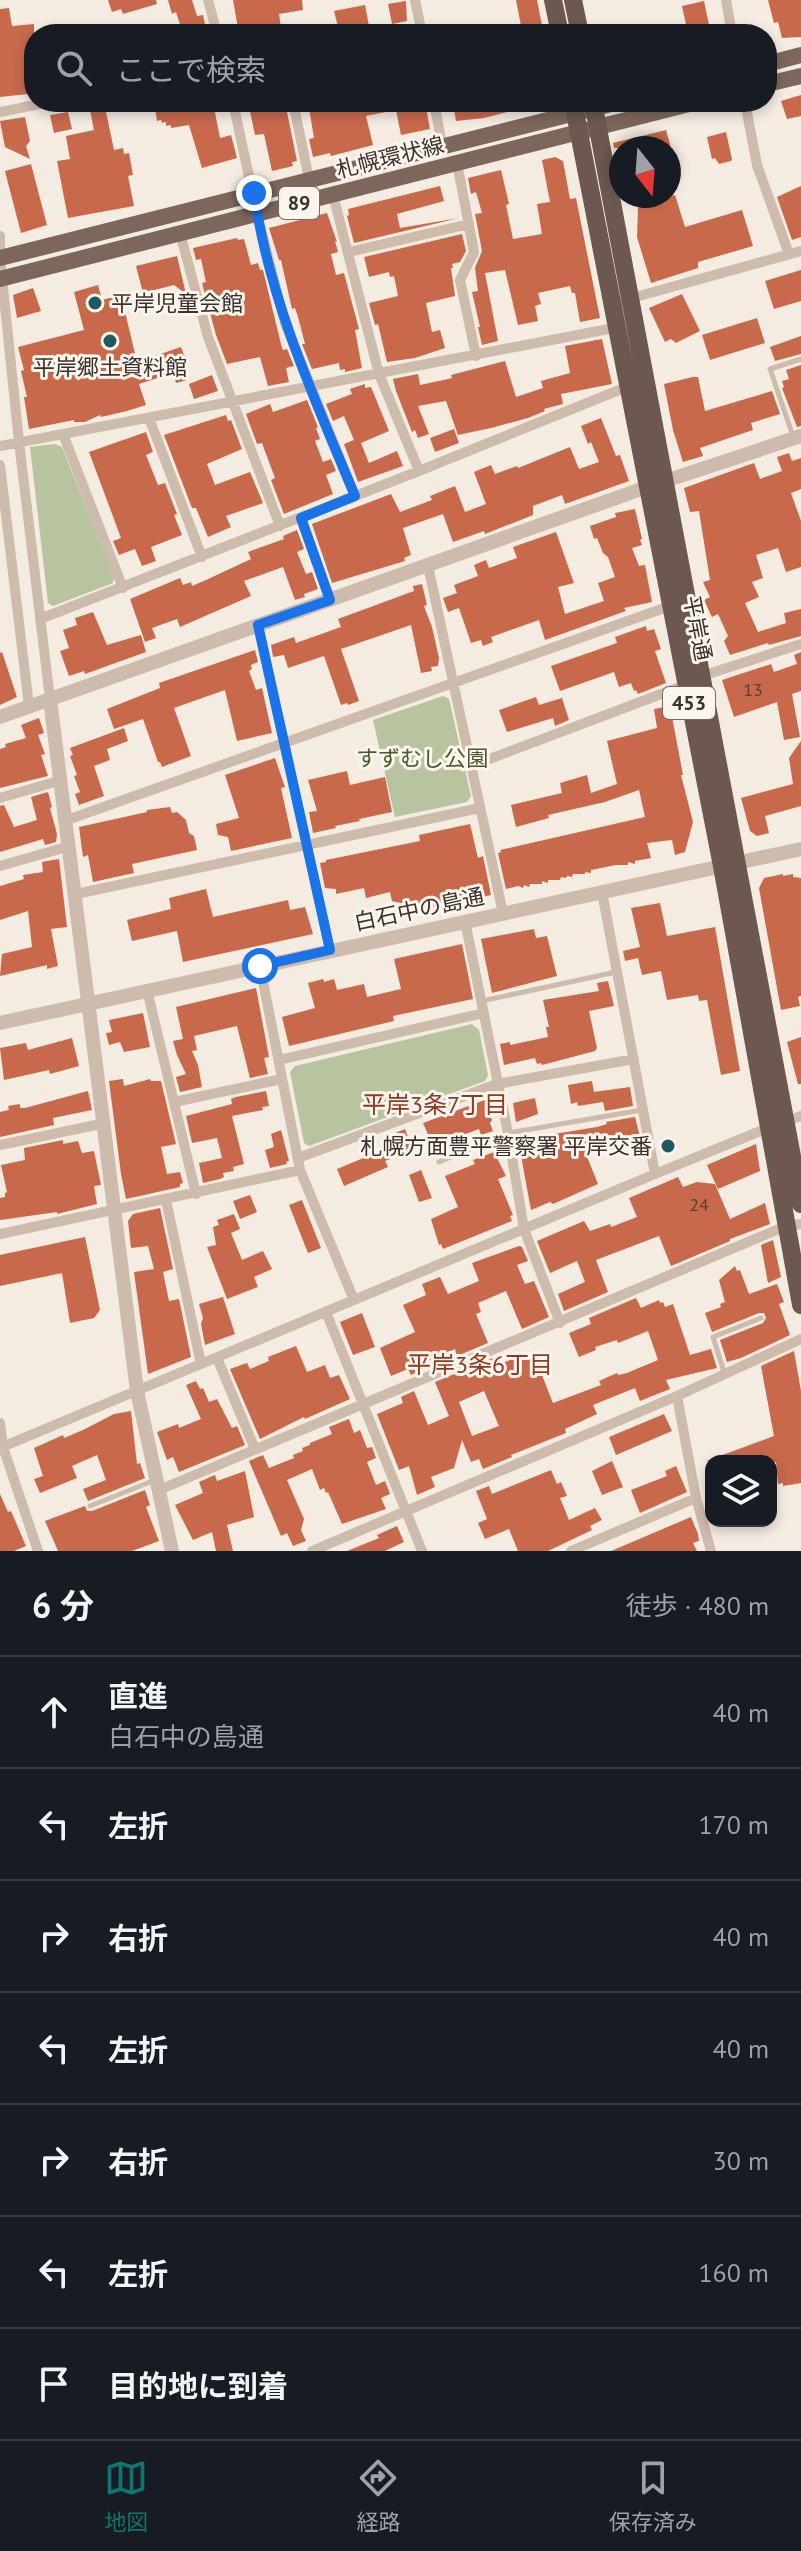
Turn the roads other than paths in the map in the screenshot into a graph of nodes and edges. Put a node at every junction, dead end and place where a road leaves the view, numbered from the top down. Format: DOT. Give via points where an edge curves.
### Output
graph roads {
  1 [pos="208,0"];
  2 [pos="415,0"];
  3 [pos="553,0"];
  4 [pos="573,0"];
  5 [pos="726,0"];
  6 [pos="214,24"];
  7 [pos="420,24"];
  8 [pos="558,24"];
  9 [pos="578,24"];
  10 [pos="730,24"];
  11 [pos="801,55"];
  12 [pos="777,61"];
  13 [pos="801,76"];
  14 [pos="777,82"];
  15 [pos="24,107"];
  16 [pos="0,112"];
  17 [pos="235,112"];
  18 [pos="295,112"];
  19 [pos="436,112"];
  20 [pos="747,112"];
  21 [pos="585,114"];
  22 [pos="442,145"];
  23 [pos="457,163"];
  24 [pos="309,179"];
  25 [pos="254,193"];
  26 [pos="333,195"];
  27 [pos="257,214"];
  28 [pos="469,224"];
  29 [pos="180,233"];
  30 [pos="0,236"];
  31 [pos="801,251"];
  32 [pos="349,252"];
  33 [pos="789,254"];
  34 [pos="0,258"];
  35 [pos="1,279"];
  36 [pos="622,301"];
  37 [pos="627,326"];
  38 [pos="476,356"];
  39 [pos="801,359"];
  40 [pos="379,374"];
  41 [pos="629,386"];
  42 [pos="310,387"];
  43 [pos="231,403"];
  44 [pos="149,418"];
  45 [pos="63,434"];
  46 [pos="797,437"];
  47 [pos="19,442"];
  48 [pos="0,446"];
  49 [pos="0,465"];
  50 [pos="419,471"];
  51 [pos="666,482"];
  52 [pos="647,487"];
  53 [pos="2,494"];
  54 [pos="355,496"];
  55 [pos="301,518"];
  56 [pos="280,526"];
  57 [pos="202,557"];
  58 [pos="428,566"];
  59 [pos="123,588"];
  60 [pos="330,600"];
  61 [pos="670,606"];
  62 [pos="40,619"];
  63 [pos="258,625"];
  64 [pos="801,644"];
  65 [pos="702,676"];
  66 [pos="453,682"];
  67 [pos="685,685"];
  68 [pos="50,699"];
  69 [pos="29,706"];
  70 [pos="0,717"];
  71 [pos="284,742"];
  72 [pos="471,766"];
  73 [pos="62,780"];
  74 [pos="0,798"];
  75 [pos="480,808"];
  76 [pos="67,820"];
  77 [pos="307,845"];
  78 [pos="70,846"];
  79 [pos="801,849"];
  80 [pos="729,865"];
  81 [pos="0,866"];
  82 [pos="602,892"];
  83 [pos="76,894"];
  84 [pos="503,913"];
  85 [pos="465,921"];
  86 [pos="330,950"];
  87 [pos="260,966"];
  88 [pos="617,972"];
  89 [pos="147,990"];
  90 [pos="482,1001"];
  91 [pos="89,1003"];
  92 [pos="484,1013"];
  93 [pos="0,1023"];
  94 [pos="634,1059"];
  95 [pos="279,1060"];
  96 [pos="282,1079"];
  97 [pos="497,1084"];
  98 [pos="174,1102"];
  99 [pos="643,1109"];
  100 [pos="794,1119"];
  101 [pos="105,1123"];
  102 [pos="768,1128"];
  103 [pos="508,1133"];
  104 [pos="0,1145"];
  105 [pos="298,1158"];
  106 [pos="439,1162"];
  107 [pos="300,1170"];
  108 [pos="655,1174"];
  109 [pos="196,1194"];
  110 [pos="166,1200"];
  111 [pos="801,1204"];
  112 [pos="116,1211"];
  113 [pos="794,1225"];
  114 [pos="524,1229"];
  115 [pos="0,1234"];
  116 [pos="354,1300"];
  117 [pos="801,1305"];
  118 [pos="326,1312"];
  119 [pos="761,1318"];
  120 [pos="560,1323"];
  121 [pos="801,1339"];
  122 [pos="217,1358"];
  123 [pos="201,1364"];
  124 [pos="725,1375"];
  125 [pos="137,1391"];
  126 [pos="677,1396"];
  127 [pos="362,1403"];
  128 [pos="0,1423"];
  129 [pos="2,1447"];
  130 [pos="255,1449"];
  131 [pos="157,1485"];
  132 [pos="696,1498"];
  133 [pos="90,1506"];
  134 [pos="406,1512"];
  135 [pos="38,1551"];
  136 [pos="172,1551"];
  137 [pos="312,1551"];
  138 [pos="422,1551"];
  139 [pos="571,1551"];
  140 [pos="711,1551"];
  1 -- 6 [label="street"];
  2 -- 7 [label="street"];
  3 -- 8 [label="highway"];
  4 -- 9 [label="highway"];
  5 -- 10 [label="street"];
  11 -- 12 [label="main road"];
  13 -- 14 [label="main road"];
  15 -- 16 [label="street"];
  17 -- 25 [label="street"];
  18 -- 24 [label="street"];
  19 -- 22 [label="street"];
  20 -- 33 [label="street" via="757,165"];
  21 -- 22 [label="main road, 札幌環状線 / 89"];
  21 -- 23 [label="main road, 札幌環状線 / 89"];
  21 -- 36 [label="highway, 平岸通 / 453"];
  22 -- 24 [label="main road, 札幌環状線 / 89"];
  23 -- 26 [label="main road, 札幌環状線 / 89"];
  23 -- 28 [label="street"];
  24 -- 25 [label="main road, 札幌環状線 / 89"];
  25 -- 27 [label="street"];
  25 -- 34 [label="main road, 札幌環状線 / 89"];
  26 -- 27 [label="main road, 札幌環状線 / 89"];
  26 -- 32 [label="street"];
  27 -- 29 [label="main road, 札幌環状線 / 89"];
  27 -- 42 [label="street" via="285,323"];
  28 -- 32 [label="street"];
  28 -- 38 [label="street" via="474,252 460,280"];
  29 -- 35 [label="main road, 札幌環状線 / 89"];
  29 -- 43 [label="street"];
  30 -- 34 [label="street"];
  31 -- 33 [label="street"];
  32 -- 40 [label="street"];
  33 -- 36 [label="street"];
  34 -- 35 [label="street"];
  35 -- 47 [label="street"];
  36 -- 37 [label="highway, 平岸通 / 453"];
  37 -- 38 [label="street"];
  37 -- 41 [label="highway, 平岸通 / 453"];
  37 -- 51 [label="highway, 平岸通 / 453"];
  38 -- 40 [label="street"];
  39 -- 46 [label="lane" via="770,369"];
  40 -- 42 [label="street"];
  40 -- 50 [label="street"];
  41 -- 50 [label="street"];
  41 -- 52 [label="highway, 平岸通 / 453"];
  42 -- 43 [label="street"];
  42 -- 54 [label="street"];
  43 -- 44 [label="street"];
  43 -- 56 [label="street"];
  44 -- 45 [label="street"];
  44 -- 57 [label="street"];
  45 -- 47 [label="street"];
  45 -- 59 [label="street"];
  46 -- 51 [label="street"];
  47 -- 48 [label="street"];
  47 -- 62 [label="street"];
  49 -- 53 [label="street"];
  50 -- 54 [label="street"];
  51 -- 52 [label="street"];
  51 -- 65 [label="highway, 平岸通 / 453"];
  52 -- 58 [label="street"];
  52 -- 61 [label="highway, 平岸通 / 453"];
  53 -- 69 [label="street"];
  54 -- 55 [label="street"];
  55 -- 56 [label="street"];
  55 -- 60 [label="street"];
  56 -- 57 [label="street"];
  57 -- 59 [label="street"];
  58 -- 60 [label="street"];
  58 -- 66 [label="street"];
  59 -- 62 [label="street"];
  60 -- 63 [label="street"];
  61 -- 66 [label="street"];
  61 -- 67 [label="highway, 平岸通 / 453"];
  62 -- 68 [label="street"];
  63 -- 68 [label="street"];
  63 -- 71 [label="street"];
  64 -- 65 [label="street"];
  65 -- 67 [label="street"];
  65 -- 80 [label="highway, 平岸通 / 453"];
  66 -- 71 [label="street"];
  66 -- 72 [label="street"];
  67 -- 72 [label="street"];
  67 -- 80 [label="highway, 平岸通 / 453"];
  68 -- 69 [label="street"];
  68 -- 73 [label="street"];
  69 -- 70 [label="street"];
  71 -- 76 [label="street"];
  71 -- 77 [label="street"];
  72 -- 75 [label="street"];
  73 -- 74 [label="street"];
  73 -- 76 [label="street"];
  75 -- 77 [label="street"];
  75 -- 84 [label="street"];
  76 -- 78 [label="street"];
  77 -- 83 [label="street"];
  77 -- 86 [label="street"];
  78 -- 81 [label="street"];
  78 -- 83 [label="street"];
  79 -- 80 [label="street, 白石中の島通"];
  80 -- 82 [label="street, 白石中の島通"];
  80 -- 100 [label="highway, 平岸通 / 453"];
  80 -- 102 [label="highway, 平岸通 / 453"];
  82 -- 84 [label="street, 白石中の島通"];
  82 -- 88 [label="street"];
  83 -- 91 [label="street"];
  84 -- 85 [label="street, 白石中の島通"];
  85 -- 86 [label="street, 白石中の島通"];
  85 -- 90 [label="street"];
  86 -- 87 [label="street, 白石中の島通"];
  87 -- 89 [label="street, 白石中の島通"];
  87 -- 95 [label="street"];
  88 -- 90 [label="lane"];
  88 -- 94 [label="street"];
  89 -- 91 [label="street, 白石中の島通"];
  89 -- 98 [label="street"];
  90 -- 92 [label="street"];
  91 -- 93 [label="street, 白石中の島通"];
  91 -- 101 [label="street"];
  92 -- 95 [label="street"];
  92 -- 97 [label="street"];
  94 -- 97 [label="street"];
  94 -- 99 [label="street"];
  95 -- 96 [label="street"];
  96 -- 98 [label="street"];
  96 -- 105 [label="street"];
  97 -- 103 [label="street"];
  97 -- 105 [label="street"];
  98 -- 109 [label="street"];
  99 -- 103 [label="lane"];
  99 -- 108 [label="street"];
  100 -- 102 [label="street"];
  100 -- 111 [label="highway, 平岸通 / 453"];
  101 -- 104 [label="street"];
  101 -- 112 [label="street"];
  102 -- 108 [label="street"];
  102 -- 113 [label="highway, 平岸通 / 453"];
  103 -- 106 [label="lane"];
  103 -- 114 [label="street"];
  105 -- 107 [label="street"];
  107 -- 109 [label="street"];
  107 -- 116 [label="street"];
  108 -- 114 [label="street"];
  109 -- 110 [label="street"];
  110 -- 112 [label="street"];
  110 -- 123 [label="street"];
  112 -- 115 [label="street"];
  112 -- 125 [label="street"];
  113 -- 117 [label="highway, 平岸通 / 453"];
  113 -- 120 [label="street"];
  114 -- 116 [label="street"];
  114 -- 120 [label="street"];
  116 -- 118 [label="street"];
  118 -- 122 [label="street"];
  118 -- 127 [label="street"];
  119 -- 124 [label="lane" via="713,1337"];
  120 -- 127 [label="street"];
  121 -- 124 [label="street"];
  122 -- 123 [label="street"];
  122 -- 130 [label="street"];
  123 -- 125 [label="street"];
  124 -- 126 [label="street"];
  125 -- 129 [label="street"];
  125 -- 131 [label="street"];
  126 -- 132 [label="street"];
  126 -- 134 [label="street"];
  127 -- 130 [label="street"];
  127 -- 134 [label="street"];
  128 -- 129 [label="street"];
  129 -- 135 [label="street"];
  130 -- 131 [label="street"];
  131 -- 133 [label="lane"];
  131 -- 136 [label="street"];
  132 -- 139 [label="street"];
  132 -- 140 [label="street"];
  134 -- 137 [label="street"];
  134 -- 138 [label="street"];
}
